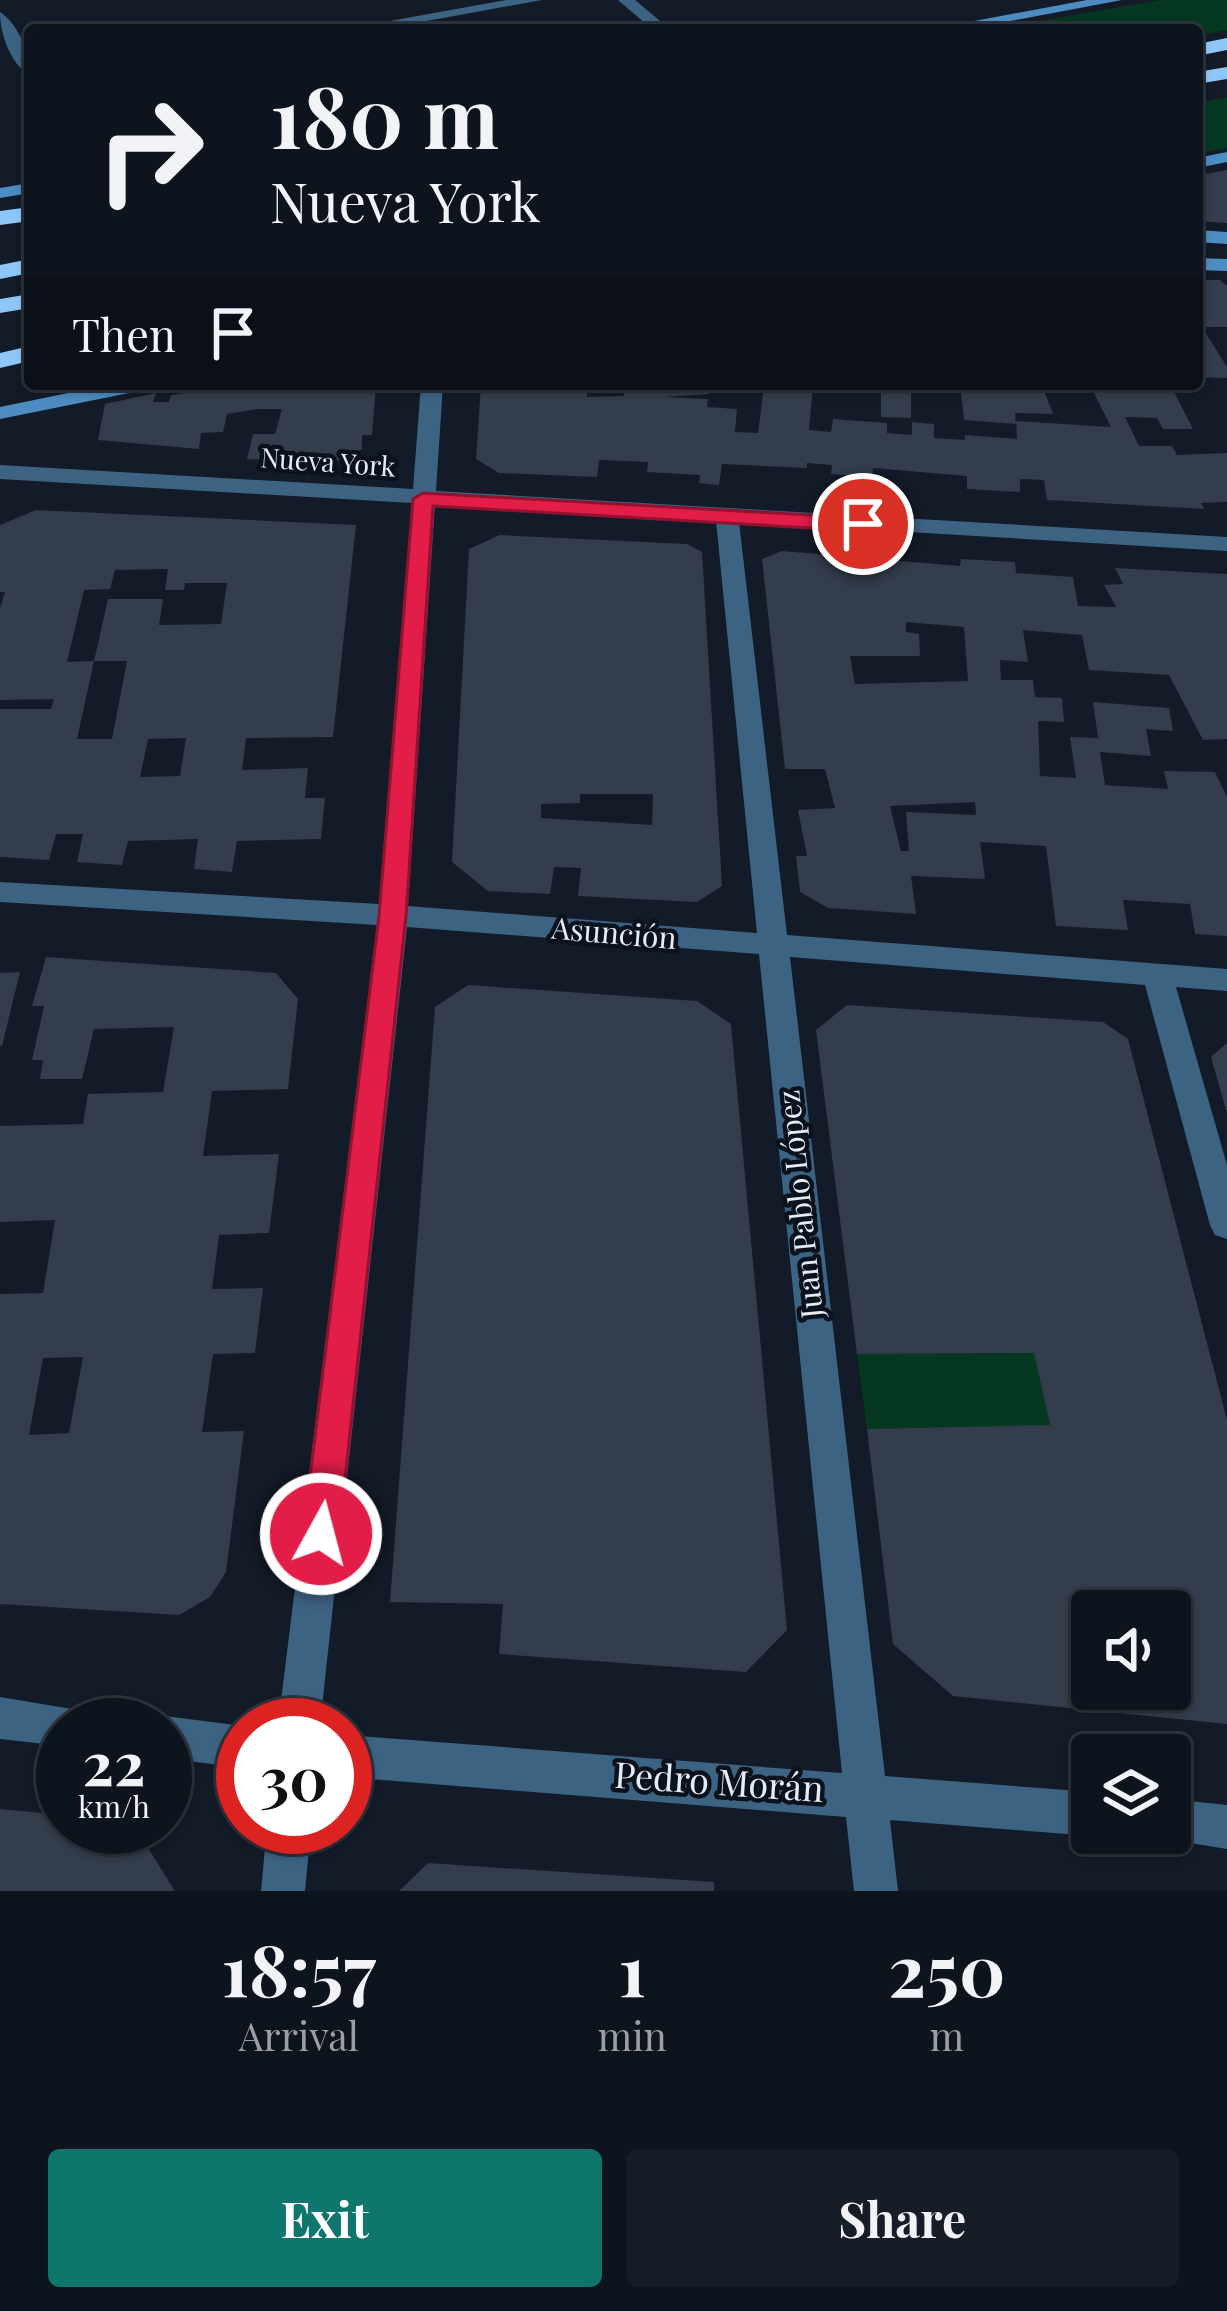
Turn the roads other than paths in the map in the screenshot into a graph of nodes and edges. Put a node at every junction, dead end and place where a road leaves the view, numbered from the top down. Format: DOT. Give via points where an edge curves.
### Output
graph roads {
  1 [pos="534,0"];
  2 [pos="626,0"];
  3 [pos="1114,0"];
  4 [pos="0,17"];
  5 [pos="385,24"];
  6 [pos="656,24"];
  7 [pos="970,24"];
  8 [pos="24,60"];
  9 [pos="114,390"];
  10 [pos="432,390"];
  11 [pos="0,413"];
  12 [pos="0,473"];
  13 [pos="423,499"];
  14 [pos="727,517"];
  15 [pos="1227,544"];
  16 [pos="0,892"];
  17 [pos="393,916"];
  18 [pos="774,946"];
  19 [pos="1158,976"];
  20 [pos="1227,980"];
  21 [pos="1227,1226"];
  22 [pos="302,1698"];
  23 [pos="0,1718"];
  24 [pos="36,1722"];
  25 [pos="372,1758"];
  26 [pos="863,1792"];
  27 [pos="1071,1812"];
  28 [pos="1191,1823"];
  29 [pos="1227,1827"];
  30 [pos="286,1854"];
  31 [pos="283,1891"];
  32 [pos="876,1891"];
  1 -- 5 [label="street"];
  2 -- 6 [label="street"];
  3 -- 7 [label="street"];
  4 -- 8 [label="street"];
  9 -- 11 [label="street"];
  10 -- 13 [label="street"];
  12 -- 13 [label="street, Nueva York"];
  13 -- 14 [label="street, Nueva York"];
  13 -- 17 [label="street"];
  14 -- 15 [label="street, Nueva York"];
  14 -- 18 [label="street, Juan Pablo López"];
  16 -- 17 [label="street, Asunción"];
  17 -- 18 [label="street, Asunción"];
  17 -- 22 [label="street"];
  18 -- 19 [label="street, Asunción"];
  18 -- 26 [label="street, Juan Pablo López"];
  19 -- 20 [label="street, Asunción"];
  19 -- 21 [label="street"];
  23 -- 24 [label="street"];
  25 -- 26 [label="street, Pedro Morán"];
  26 -- 27 [label="street, Pedro Morán"];
  26 -- 32 [label="street, Juan Pablo López"];
  28 -- 29 [label="street"];
  30 -- 31 [label="street"];
}
